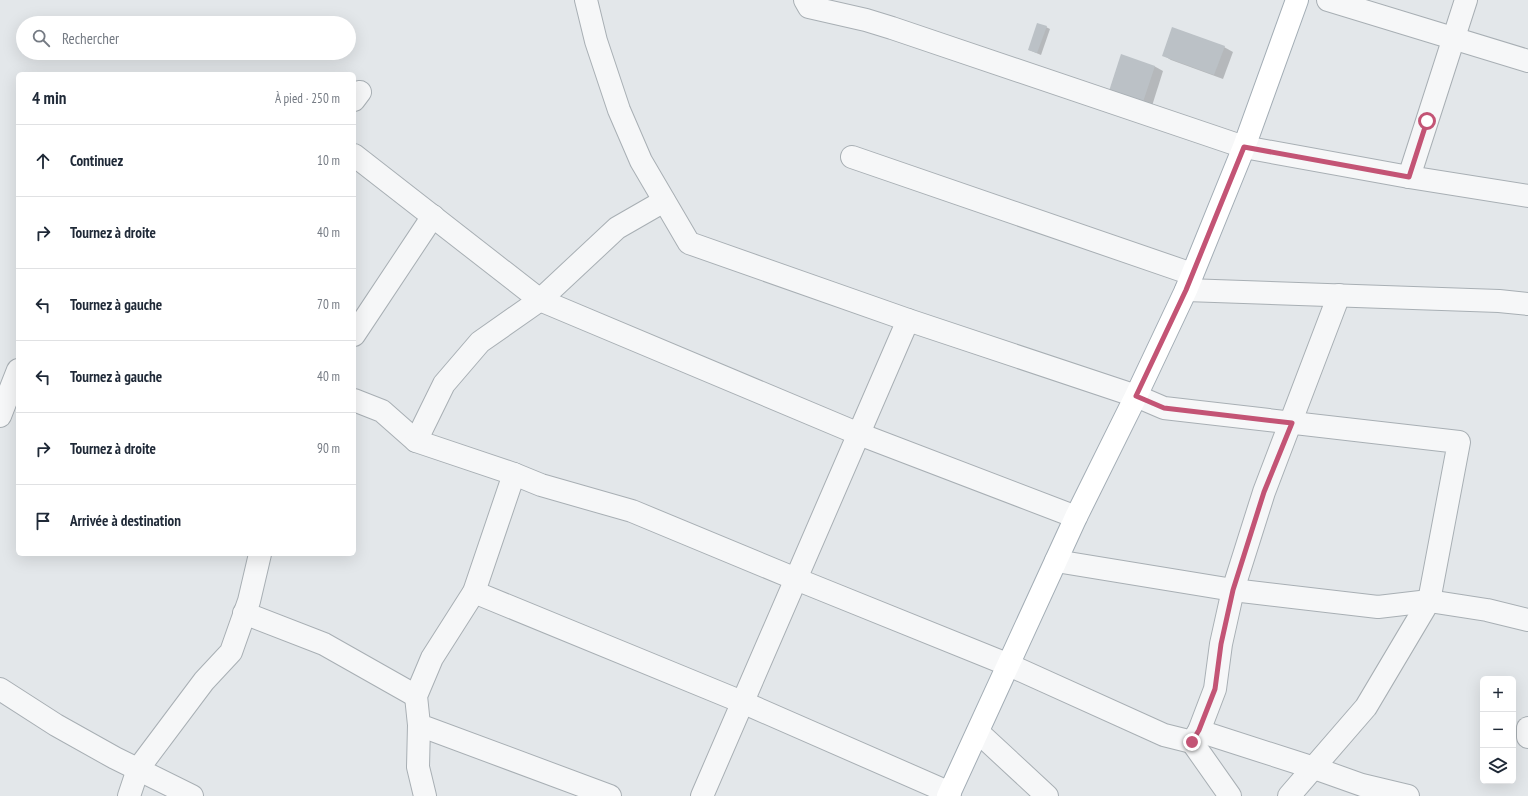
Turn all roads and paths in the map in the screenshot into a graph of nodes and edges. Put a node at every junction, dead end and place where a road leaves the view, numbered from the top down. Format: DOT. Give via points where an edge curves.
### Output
graph roads {
  1 [pos="586,0"];
  2 [pos="805,0"];
  3 [pos="1297,0"];
  4 [pos="1328,0"];
  5 [pos="1466,0"];
  6 [pos="1454,38"];
  7 [pos="1528,61"];
  8 [pos="1244,147"];
  9 [pos="356,157"];
  10 [pos="852,157"];
  11 [pos="1409,177"];
  12 [pos="1528,196"];
  13 [pos="664,202"];
  14 [pos="433,216"];
  15 [pos="1189,282"];
  16 [pos="1339,295"];
  17 [pos="540,300"];
  18 [pos="1528,304"];
  19 [pos="908,320"];
  20 [pos="356,332"];
  21 [pos="16,375"];
  22 [pos="1136,396"];
  23 [pos="356,401"];
  24 [pos="0,416"];
  25 [pos="1292,423"];
  26 [pos="859,434"];
  27 [pos="416,442"];
  28 [pos="514,474"];
  29 [pos="1076,517"];
  30 [pos="259,556"];
  31 [pos="1056,562"];
  32 [pos="796,579"];
  33 [pos="1233,590"];
  34 [pos="474,592"];
  35 [pos="1430,601"];
  36 [pos="244,613"];
  37 [pos="1528,620"];
  38 [pos="1009,665"];
  39 [pos="0,689"];
  40 [pos="416,696"];
  41 [pos="742,702"];
  42 [pos="419,725"];
  43 [pos="1528,728"];
  44 [pos="978,732"];
  45 [pos="1195,736"];
  46 [pos="1528,737"];
  47 [pos="1314,768"];
  48 [pos="138,769"];
  49 [pos="949,795"];
  50 [pos="129,796"];
  51 [pos="192,796"];
  52 [pos="425,796"];
  53 [pos="610,796"];
  54 [pos="702,796"];
  55 [pos="1047,796"];
  56 [pos="1230,796"];
  57 [pos="1289,796"];
  58 [pos="1408,796"];
  1 -- 13 [label="street" via="596,41 619,110 641,161"];
  2 -- 8 [label="street" via="809,7 885,26"];
  3 -- 8 [label="main road"];
  4 -- 6 [label="street"];
  5 -- 6 [label="street"];
  6 -- 7 [label="street"];
  6 -- 11 [label="street"];
  8 -- 11 [label="street"];
  8 -- 15 [label="main road"];
  9 -- 14 [label="street"];
  10 -- 15 [label="street"];
  11 -- 12 [label="street"];
  13 -- 17 [label="street" via="617,228"];
  13 -- 19 [label="street" via="689,243"];
  14 -- 17 [label="street"];
  14 -- 20 [label="street"];
  15 -- 16 [label="street"];
  15 -- 22 [label="main road"];
  16 -- 18 [label="street"];
  16 -- 25 [label="street"];
  17 -- 26 [label="street"];
  17 -- 27 [label="street" via="480,342 444,384"];
  19 -- 22 [label="street"];
  19 -- 26 [label="street"];
  21 -- 24 [label="street"];
  22 -- 25 [label="street" via="1164,408"];
  22 -- 29 [label="main road"];
  23 -- 27 [label="street" via="382,411"];
  25 -- 33 [label="street" via="1264,492"];
  25 -- 35 [label="street" via="1459,442"];
  26 -- 29 [label="street"];
  26 -- 32 [label="street"];
  27 -- 28 [label="street"];
  28 -- 32 [label="street" via="541,485 632,511"];
  28 -- 34 [label="street"];
  29 -- 31 [label="main road"];
  30 -- 36 [label="street"];
  31 -- 33 [label="street"];
  31 -- 38 [label="main road"];
  32 -- 38 [label="street"];
  32 -- 41 [label="street"];
  33 -- 35 [label="street" via="1378,607"];
  33 -- 45 [label="street" via="1221,644 1215,689"];
  34 -- 40 [label="street" via="432,658"];
  34 -- 41 [label="street"];
  35 -- 37 [label="street" via="1487,610"];
  35 -- 47 [label="street" via="1366,707"];
  36 -- 40 [label="street" via="324,644"];
  36 -- 48 [label="street" via="231,652 204,681"];
  38 -- 44 [label="main road"];
  38 -- 45 [label="street" via="1164,736"];
  39 -- 48 [label="street" via="56,725"];
  40 -- 42 [label="street"];
  41 -- 49 [label="street"];
  41 -- 54 [label="street"];
  42 -- 52 [label="street" via="418,767"];
  42 -- 53 [label="street"];
  43 -- 46 [label="street"];
  44 -- 49 [label="main road"];
  44 -- 55 [label="street"];
  45 -- 47 [label="street"];
  45 -- 56 [label="street"];
  47 -- 57 [label="street"];
  47 -- 58 [label="street" via="1362,785"];
  48 -- 50 [label="street"];
  48 -- 51 [label="street"];
}
